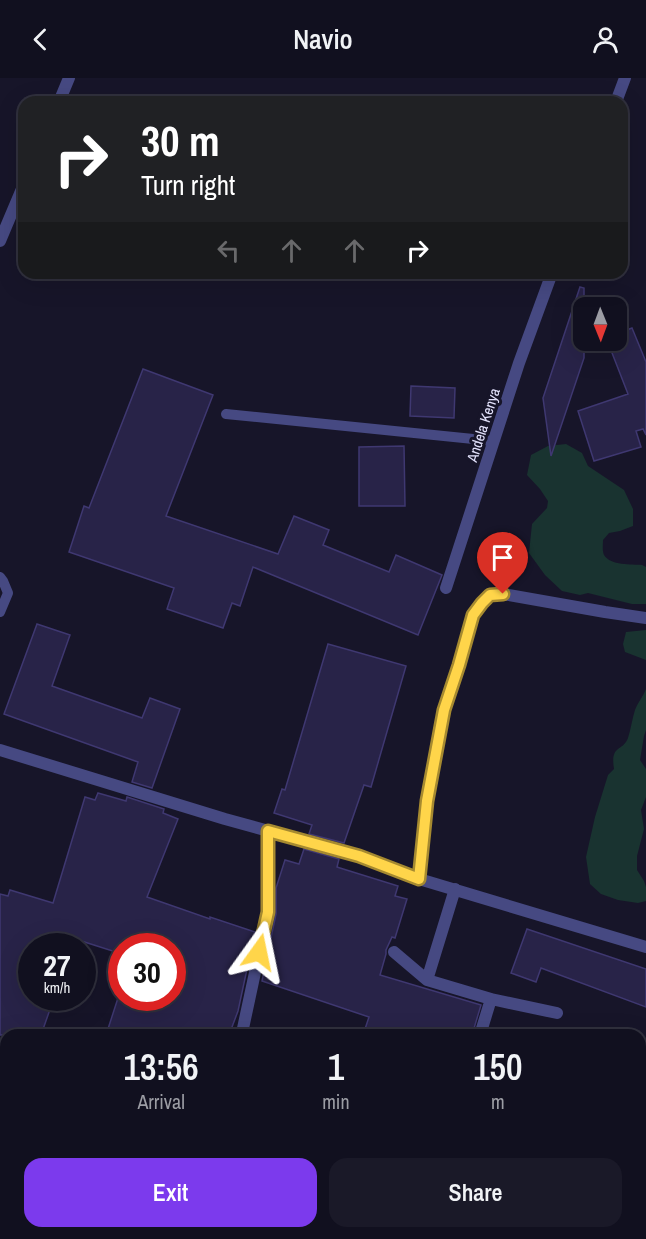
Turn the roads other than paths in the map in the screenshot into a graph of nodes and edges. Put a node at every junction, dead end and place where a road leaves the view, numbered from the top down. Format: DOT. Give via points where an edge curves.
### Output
graph roads {
  1 [pos="69,78"];
  2 [pos="625,78"];
  3 [pos="61,96"];
  4 [pos="618,96"];
  5 [pos="18,198"];
  6 [pos="0,241"];
  7 [pos="550,279"];
  8 [pos="226,414"];
  9 [pos="493,441"];
  10 [pos="0,577"];
  11 [pos="446,588"];
  12 [pos="0,612"];
  13 [pos="646,618"];
  14 [pos="0,750"];
  15 [pos="268,831"];
  16 [pos="419,879"];
  17 [pos="455,889"];
  18 [pos="646,947"];
  19 [pos="394,952"];
  20 [pos="427,980"];
  21 [pos="491,999"];
  22 [pos="557,1013"];
  23 [pos="243,1029"];
  24 [pos="482,1029"];
  1 -- 3 [label="street"];
  2 -- 4 [label="street"];
  5 -- 6 [label="street"];
  7 -- 9 [label="street, Andela Kenya"];
  8 -- 9 [label="lane"];
  9 -- 11 [label="street, Andela Kenya"];
  10 -- 12 [label="lane" via="8,593"];
  13 -- 16 [label="street" via="503,594 490,595 482,603 473,615 444,710 427,801"];
  14 -- 15 [label="street"];
  15 -- 16 [label="street" via="359,856"];
  15 -- 23 [label="street" via="268,912"];
  16 -- 17 [label="street"];
  17 -- 18 [label="street"];
  17 -- 20 [label="street"];
  19 -- 20 [label="street"];
  20 -- 21 [label="street"];
  21 -- 22 [label="street"];
  21 -- 24 [label="street"];
}
